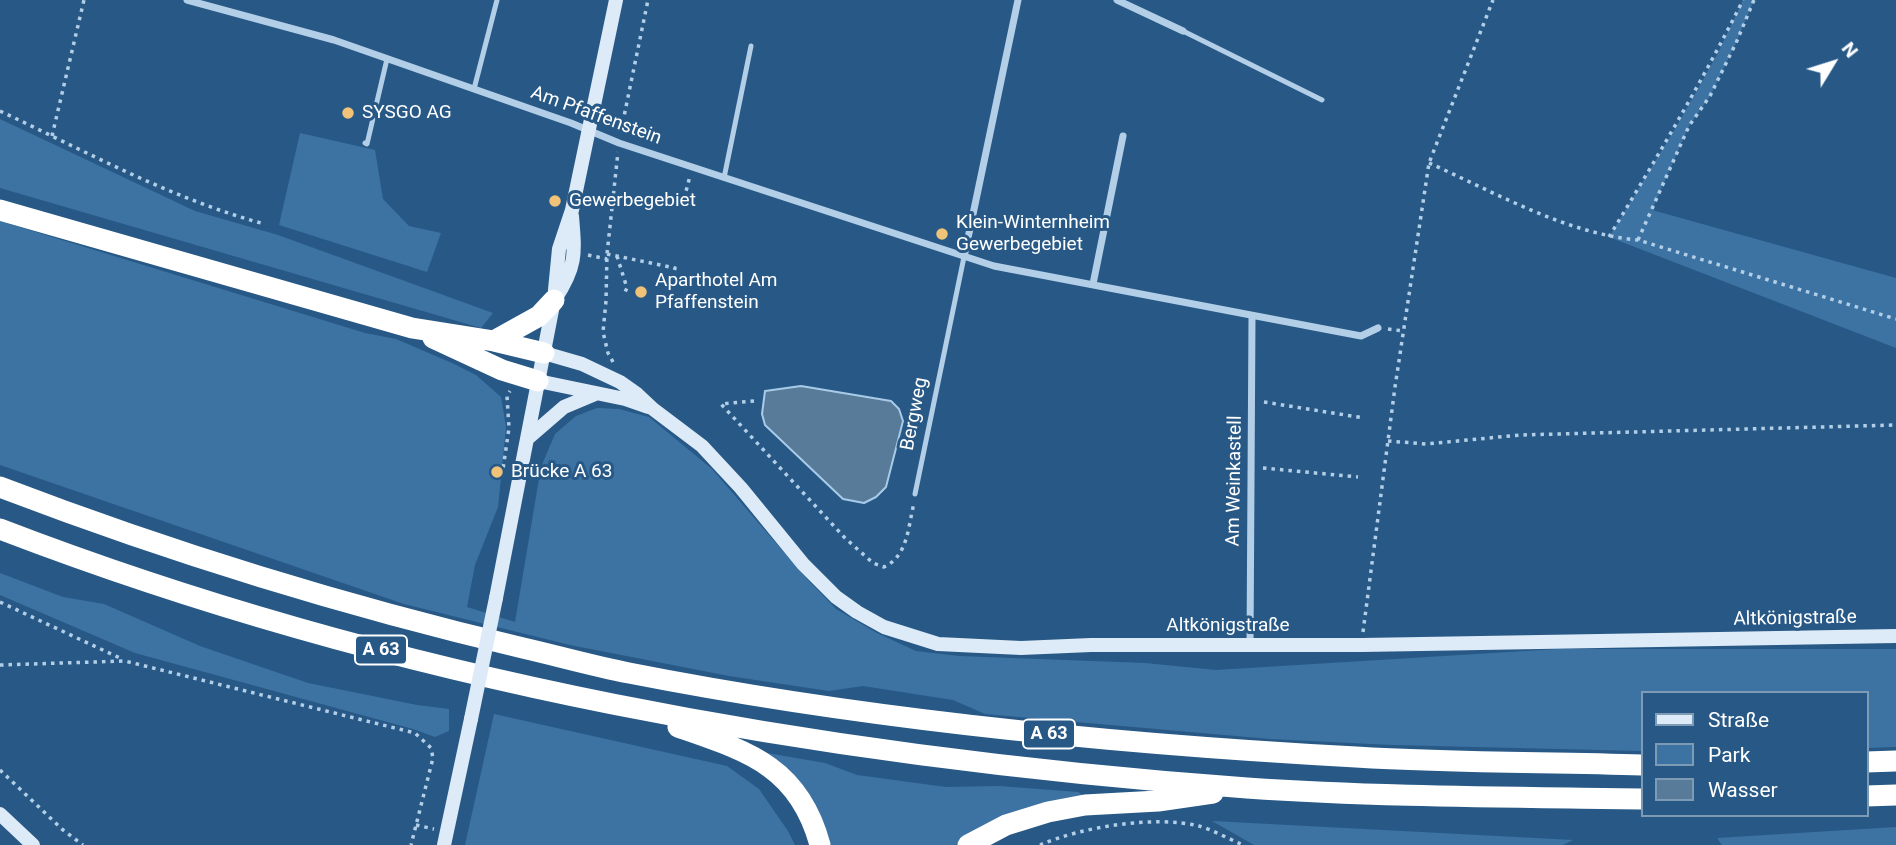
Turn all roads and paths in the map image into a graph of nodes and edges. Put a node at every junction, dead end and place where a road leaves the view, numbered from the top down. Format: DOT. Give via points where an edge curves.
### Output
graph roads {
  1 [pos="84,0"];
  2 [pos="187,0"];
  3 [pos="497,0"];
  4 [pos="616,0"];
  5 [pos="648,0"];
  6 [pos="1018,0"];
  7 [pos="1117,0"];
  8 [pos="1493,0"];
  9 [pos="1743,0"];
  10 [pos="1754,0"];
  11 [pos="197,1"];
  12 [pos="1183,31"];
  13 [pos="751,46"];
  14 [pos="387,59"];
  15 [pos="474,89"];
  16 [pos="1322,100"];
  17 [pos="0,111"];
  18 [pos="589,131"];
  19 [pos="621,132"];
  20 [pos="52,136"];
  21 [pos="1123,136"];
  22 [pos="365,144"];
  23 [pos="617,154"];
  24 [pos="1429,163"];
  25 [pos="693,168"];
  26 [pos="724,178"];
  27 [pos="684,199"];
  28 [pos="0,210"];
  29 [pos="261,223"];
  30 [pos="1609,237"];
  31 [pos="1638,240"];
  32 [pos="583,254"];
  33 [pos="617,256"];
  34 [pos="607,257"];
  35 [pos="964,257"];
  36 [pos="673,276"];
  37 [pos="1093,284"];
  38 [pos="623,296"];
  39 [pos="554,300"];
  40 [pos="1252,317"];
  41 [pos="1896,318"];
  42 [pos="412,328"];
  43 [pos="1378,328"];
  44 [pos="494,341"];
  45 [pos="544,353"];
  46 [pos="616,367"];
  47 [pos="538,381"];
  48 [pos="512,386"];
  49 [pos="596,394"];
  50 [pos="1251,400"];
  51 [pos="754,401"];
  52 [pos="653,409"];
  53 [pos="1364,418"];
  54 [pos="1896,425"];
  55 [pos="527,439"];
  56 [pos="1388,441"];
  57 [pos="1251,467"];
  58 [pos="1358,477"];
  59 [pos="501,485"];
  60 [pos="0,487"];
  61 [pos="915,494"];
  62 [pos="0,529"];
  63 [pos="0,602"];
  64 [pos="1896,636"];
  65 [pos="1250,645"];
  66 [pos="1362,645"];
  67 [pos="125,661"];
  68 [pos="0,665"];
  69 [pos="616,706"];
  70 [pos="1896,761"];
  71 [pos="1868,762"];
  72 [pos="1640,765"];
  73 [pos="0,770"];
  74 [pos="1249,788"];
  75 [pos="1896,795"];
  76 [pos="1868,796"];
  77 [pos="1640,799"];
  78 [pos="0,814"];
  79 [pos="416,825"];
  80 [pos="433,829"];
  81 [pos="33,845"];
  82 [pos="83,845"];
  83 [pos="411,845"];
  84 [pos="443,845"];
  85 [pos="820,845"];
  86 [pos="968,845"];
  87 [pos="1040,845"];
  88 [pos="1243,845"];
  1 -- 20 [label="path"];
  2 -- 11 [label="street, Am Pfaffenstein"];
  3 -- 15 [label="lane"];
  4 -- 18 [label="street"];
  5 -- 19 [label="path"];
  6 -- 35 [label="street, Bergweg"];
  7 -- 12 [label="street"];
  8 -- 24 [label="path"];
  9 -- 30 [label="path" via="1678,124"];
  10 -- 31 [label="path" via="1710,96 1689,126"];
  11 -- 14 [label="street, Am Pfaffenstein"];
  12 -- 16 [label="lane"];
  13 -- 26 [label="lane"];
  14 -- 15 [label="street, Am Pfaffenstein"];
  14 -- 22 [label="lane"];
  15 -- 18 [label="street, Am Pfaffenstein"];
  17 -- 20 [label="path"];
  18 -- 25 [label="street, Am Pfaffenstein"];
  18 -- 39 [label="street" via="559,249"];
  20 -- 29 [label="path" via="222,212"];
  21 -- 37 [label="street"];
  23 -- 34 [label="path"];
  24 -- 30 [label="path" via="1566,224"];
  24 -- 56 [label="path"];
  25 -- 26 [label="street, Am Pfaffenstein"];
  25 -- 27 [label="path"];
  26 -- 35 [label="street, Am Pfaffenstein"];
  28 -- 42 [label="highway"];
  30 -- 31 [label="path"];
  31 -- 41 [label="path"];
  32 -- 34 [label="path"];
  33 -- 34 [label="path"];
  33 -- 36 [label="path" via="675,268"];
  33 -- 38 [label="path" via="627,288"];
  34 -- 46 [label="path" via="603,332"];
  35 -- 37 [label="street, Am Pfaffenstein"];
  35 -- 61 [label="lane, Bergweg"];
  37 -- 40 [label="street"];
  39 -- 44 [label="highway" via="539,316"];
  39 -- 45 [label="street"];
  40 -- 43 [label="street" via="1361,336"];
  40 -- 50 [label="street, Am Weinkastell"];
  42 -- 44 [label="highway"];
  42 -- 47 [label="highway" via="502,370"];
  44 -- 45 [label="highway"];
  45 -- 47 [label="street"];
  45 -- 52 [label="street, Altkönigstraße" via="597,370"];
  47 -- 49 [label="street, Altkönigstraße"];
  47 -- 55 [label="street"];
  48 -- 59 [label="path" via="507,396 509,428"];
  49 -- 52 [label="street, Altkönigstraße"];
  49 -- 55 [label="street" via="564,408"];
  50 -- 53 [label="path"];
  50 -- 57 [label="street, Am Weinkastell"];
  51 -- 61 [label="path" via="721,404 873,563 884,567 895,562 904,548"];
  52 -- 65 [label="street, Altkönigstraße" via="702,446 818,581 884,627 938,645 964,647"];
  54 -- 56 [label="path" via="1520,435 1426,444"];
  55 -- 84 [label="street, bridge"];
  56 -- 66 [label="path"];
  57 -- 58 [label="path"];
  57 -- 65 [label="street, Am Weinkastell"];
  60 -- 72 [label="highway, A 63" via="253,575 463,634 628,673 840,709 1222,749 1361,758"];
  62 -- 69 [label="highway, A 63" via="252,616"];
  63 -- 67 [label="path"];
  64 -- 66 [label="street, Altkönigstraße"];
  65 -- 66 [label="street, Altkönigstraße"];
  67 -- 68 [label="path"];
  67 -- 79 [label="path" via="415,733 431,748 433,758"];
  69 -- 74 [label="highway, A 63" via="836,743"];
  69 -- 85 [label="highway" via="739,748 766,763 799,799"];
  70 -- 71 [label="highway"];
  73 -- 82 [label="path"];
  74 -- 77 [label="highway, A 63"];
  74 -- 86 [label="highway" via="1048,812 1006,825"];
  75 -- 76 [label="highway"];
  78 -- 81 [label="street"];
  79 -- 80 [label="path"];
  79 -- 83 [label="path"];
  87 -- 88 [label="path" via="1092,828 1173,822 1199,826"];
}
